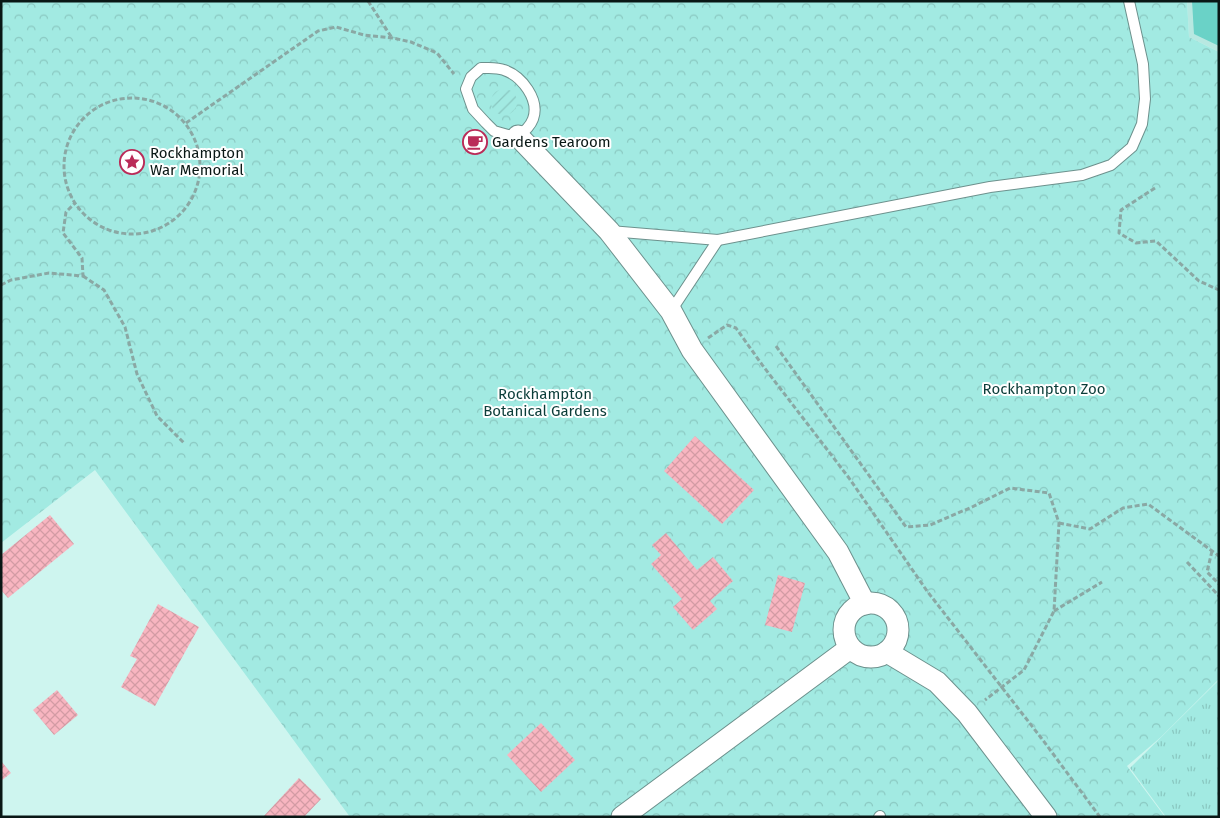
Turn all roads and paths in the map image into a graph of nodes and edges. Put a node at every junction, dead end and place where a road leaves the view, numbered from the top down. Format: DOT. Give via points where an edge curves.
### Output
graph roads {
  1 [pos="368,1"];
  2 [pos="1129,1"];
  3 [pos="392,38"];
  4 [pos="466,89"];
  5 [pos="186,123"];
  6 [pos="518,136"];
  7 [pos="1155,188"];
  8 [pos="75,203"];
  9 [pos="609,231"];
  10 [pos="718,240"];
  11 [pos="83,276"];
  12 [pos="1,285"];
  13 [pos="1219,290"];
  14 [pos="671,311"];
  15 [pos="706,340"];
  16 [pos="776,346"];
  17 [pos="185,444"];
  18 [pos="1059,523"];
  19 [pos="1212,551"];
  20 [pos="1219,556"];
  21 [pos="1187,562"];
  22 [pos="1102,582"];
  23 [pos="1219,584"];
  24 [pos="1219,596"];
  25 [pos="865,604"];
  26 [pos="1054,611"];
  27 [pos="850,648"];
  28 [pos="887,652"];
  29 [pos="1002,687"];
  30 [pos="967,713"];
  31 [pos="622,817"];
  32 [pos="1046,817"];
  33 [pos="1100,817"];
  1 -- 3 [label="path"];
  2 -- 10 [label="lane" via="1143,64 1145,99 1142,124 1132,146 1111,165 1082,175 990,187"];
  3 -- 4 [label="path" via="437,53"];
  3 -- 5 [label="path" via="336,27 318,31"];
  4 -- 6 [label="lane" via="473,109 494,131"];
  4 -- 6 [label="lane" via="471,77 481,68 505,70 516,77 528,90 534,106 534,118 527,130"];
  5 -- 8 [label="path" via="165,105 143,98 119,98 98,106 80,121 68,142 63,164 67,187"];
  5 -- 8 [label="path" via="195,138 201,159 199,181 190,202 176,218 157,230 136,234 113,232 94,223"];
  6 -- 9 [label="street"];
  7 -- 13 [label="path" via="1121,210 1119,233 1136,243 1156,241 1199,281"];
  8 -- 11 [label="path" via="66,212 63,232 82,258"];
  9 -- 10 [label="lane"];
  9 -- 14 [label="street"];
  10 -- 14 [label="lane"];
  11 -- 12 [label="path" via="49,272"];
  11 -- 17 [label="path" via="104,290 124,328 137,374 157,416"];
  14 -- 25 [label="street" via="692,350 838,552"];
  15 -- 29 [label="path" via="727,325 736,328 927,591"];
  16 -- 18 [label="path" via="906,527 930,525 1010,488 1049,493"];
  18 -- 19 [label="path" via="1090,529 1123,508 1148,504"];
  18 -- 26 [label="path"];
  19 -- 20 [label="path"];
  19 -- 23 [label="path" via="1207,572"];
  21 -- 24 [label="path"];
  22 -- 26 [label="path"];
  25 -- 27 [label="street" via="850,614 845,622 844,631"];
  25 -- 28 [label="street" via="883,606 896,619 897,638"];
  26 -- 29 [label="path" via="1024,670"];
  27 -- 28 [label="street" via="872,657"];
  27 -- 31 [label="street"];
  28 -- 30 [label="street" via="937,682"];
  29 -- 30 [label="path"];
  29 -- 33 [label="path"];
  30 -- 32 [label="street"];
}
